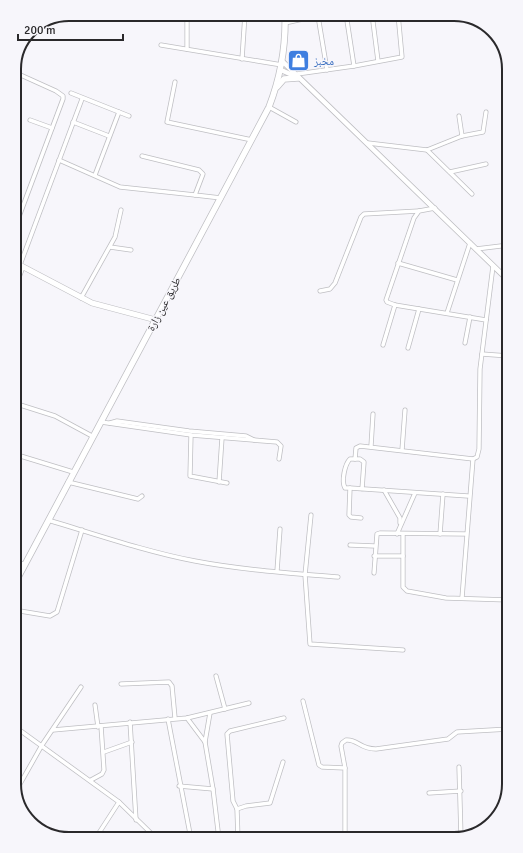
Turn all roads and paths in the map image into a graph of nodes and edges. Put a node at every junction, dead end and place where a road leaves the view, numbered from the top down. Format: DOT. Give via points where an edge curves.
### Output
graph roads {
  1 [pos="187,21"];
  2 [pos="245,21"];
  3 [pos="294,21"];
  4 [pos="319,21"];
  5 [pos="347,21"];
  6 [pos="373,21"];
  7 [pos="399,21"];
  8 [pos="285,23"];
  9 [pos="161,45"];
  10 [pos="187,49"];
  11 [pos="242,60"];
  12 [pos="378,61"];
  13 [pos="282,65"];
  14 [pos="354,66"];
  15 [pos="327,70"];
  16 [pos="21,75"];
  17 [pos="299,77"];
  18 [pos="175,82"];
  19 [pos="275,90"];
  20 [pos="71,93"];
  21 [pos="82,98"];
  22 [pos="269,107"];
  23 [pos="119,112"];
  24 [pos="486,112"];
  25 [pos="129,116"];
  26 [pos="459,116"];
  27 [pos="30,120"];
  28 [pos="73,122"];
  29 [pos="296,122"];
  30 [pos="52,128"];
  31 [pos="109,136"];
  32 [pos="462,136"];
  33 [pos="252,140"];
  34 [pos="368,143"];
  35 [pos="427,150"];
  36 [pos="142,156"];
  37 [pos="59,160"];
  38 [pos="486,164"];
  39 [pos="450,172"];
  40 [pos="95,175"];
  41 [pos="472,194"];
  42 [pos="195,195"];
  43 [pos="220,198"];
  44 [pos="435,208"];
  45 [pos="121,210"];
  46 [pos="21,211"];
  47 [pos="419,212"];
  48 [pos="470,243"];
  49 [pos="110,246"];
  50 [pos="502,246"];
  51 [pos="476,248"];
  52 [pos="131,250"];
  53 [pos="398,264"];
  54 [pos="21,266"];
  55 [pos="493,266"];
  56 [pos="502,274"];
  57 [pos="457,280"];
  58 [pos="320,291"];
  59 [pos="81,298"];
  60 [pos="395,305"];
  61 [pos="419,309"];
  62 [pos="447,313"];
  63 [pos="470,317"];
  64 [pos="156,320"];
  65 [pos="486,320"];
  66 [pos="465,343"];
  67 [pos="383,345"];
  68 [pos="408,348"];
  69 [pos="482,354"];
  70 [pos="502,355"];
  71 [pos="21,405"];
  72 [pos="405,410"];
  73 [pos="373,414"];
  74 [pos="101,422"];
  75 [pos="110,424"];
  76 [pos="92,436"];
  77 [pos="191,436"];
  78 [pos="222,438"];
  79 [pos="255,440"];
  80 [pos="370,446"];
  81 [pos="402,450"];
  82 [pos="21,456"];
  83 [pos="473,458"];
  84 [pos="279,459"];
  85 [pos="355,459"];
  86 [pos="73,472"];
  87 [pos="68,482"];
  88 [pos="219,482"];
  89 [pos="227,484"];
  90 [pos="350,488"];
  91 [pos="362,489"];
  92 [pos="384,490"];
  93 [pos="415,492"];
  94 [pos="443,494"];
  95 [pos="142,496"];
  96 [pos="468,496"];
  97 [pos="311,515"];
  98 [pos="361,518"];
  99 [pos="48,520"];
  100 [pos="400,524"];
  101 [pos="280,529"];
  102 [pos="82,530"];
  103 [pos="397,534"];
  104 [pos="403,534"];
  105 [pos="440,534"];
  106 [pos="466,534"];
  107 [pos="350,545"];
  108 [pos="375,546"];
  109 [pos="374,556"];
  110 [pos="403,556"];
  111 [pos="21,563"];
  112 [pos="24,564"];
  113 [pos="21,570"];
  114 [pos="277,571"];
  115 [pos="374,573"];
  116 [pos="305,575"];
  117 [pos="338,577"];
  118 [pos="462,598"];
  119 [pos="502,600"];
  120 [pos="21,611"];
  121 [pos="403,650"];
  122 [pos="216,676"];
  123 [pos="120,684"];
  124 [pos="81,688"];
  125 [pos="303,701"];
  126 [pos="249,703"];
  127 [pos="95,705"];
  128 [pos="225,709"];
  129 [pos="210,713"];
  130 [pos="175,718"];
  131 [pos="187,718"];
  132 [pos="284,718"];
  133 [pos="168,719"];
  134 [pos="130,722"];
  135 [pos="100,726"];
  136 [pos="502,729"];
  137 [pos="53,730"];
  138 [pos="21,731"];
  139 [pos="132,742"];
  140 [pos="205,742"];
  141 [pos="42,745"];
  142 [pos="104,752"];
  143 [pos="283,762"];
  144 [pos="459,767"];
  145 [pos="345,768"];
  146 [pos="91,780"];
  147 [pos="21,783"];
  148 [pos="180,786"];
  149 [pos="213,789"];
  150 [pos="461,791"];
  151 [pos="428,792"];
  152 [pos="119,802"];
  153 [pos="237,809"];
  154 [pos="136,820"];
  155 [pos="461,831"];
  156 [pos="100,832"];
  157 [pos="149,832"];
  158 [pos="190,832"];
  159 [pos="218,832"];
  160 [pos="238,832"];
  161 [pos="345,832"];
  1 -- 10 [label="street"];
  2 -- 11 [label="street"];
  3 -- 8 [label="street"];
  4 -- 15 [label="street"];
  5 -- 14 [label="street"];
  6 -- 12 [label="street"];
  7 -- 12 [label="street" via="403,56"];
  8 -- 13 [label="main road, طريق عين زارة"];
  9 -- 10 [label="street"];
  10 -- 11 [label="street"];
  11 -- 13 [label="street"];
  12 -- 14 [label="street"];
  13 -- 17 [label="street"];
  13 -- 17 [label="street"];
  13 -- 19 [label="main road, طريق عين زارة"];
  14 -- 15 [label="street"];
  15 -- 17 [label="street"];
  16 -- 30 [label="street" via="63,96"];
  17 -- 19 [label="main road" via="284,80"];
  17 -- 34 [label="street"];
  18 -- 33 [label="street" via="167,122"];
  19 -- 22 [label="main road, طريق عين زارة"];
  20 -- 21 [label="street"];
  21 -- 23 [label="street"];
  21 -- 28 [label="street"];
  22 -- 29 [label="street"];
  22 -- 33 [label="main road, طريق عين زارة"];
  23 -- 25 [label="street"];
  23 -- 31 [label="street"];
  24 -- 32 [label="street" via="483,132"];
  26 -- 32 [label="street"];
  27 -- 30 [label="street"];
  28 -- 31 [label="street"];
  28 -- 37 [label="street"];
  30 -- 46 [label="street"];
  31 -- 40 [label="street"];
  32 -- 35 [label="street"];
  33 -- 43 [label="main road, طريق عين زارة"];
  34 -- 35 [label="street"];
  34 -- 44 [label="street"];
  35 -- 39 [label="street"];
  36 -- 42 [label="street" via="202,172"];
  37 -- 40 [label="street"];
  37 -- 54 [label="street"];
  38 -- 39 [label="street"];
  39 -- 41 [label="street"];
  40 -- 42 [label="street" via="120,187"];
  42 -- 43 [label="street"];
  43 -- 64 [label="main road, طريق عين زارة"];
  44 -- 47 [label="street"];
  44 -- 48 [label="street"];
  45 -- 49 [label="street"];
  47 -- 53 [label="street" via="414,218"];
  47 -- 58 [label="street" via="364,214 335,283 330,290"];
  48 -- 51 [label="street"];
  48 -- 57 [label="street"];
  49 -- 52 [label="street"];
  49 -- 59 [label="street"];
  50 -- 51 [label="street"];
  51 -- 55 [label="street"];
  53 -- 57 [label="street"];
  53 -- 60 [label="street" via="386,300 389,304"];
  54 -- 59 [label="main road"];
  55 -- 56 [label="street"];
  55 -- 65 [label="street"];
  57 -- 62 [label="street"];
  59 -- 64 [label="main road" via="100,306"];
  60 -- 61 [label="street"];
  60 -- 67 [label="street"];
  61 -- 62 [label="street"];
  61 -- 68 [label="street"];
  62 -- 63 [label="street"];
  63 -- 65 [label="street"];
  63 -- 66 [label="street"];
  64 -- 74 [label="main road, طريق عين زارة"];
  65 -- 69 [label="street"];
  69 -- 70 [label="street"];
  69 -- 83 [label="street" via="479,454"];
  71 -- 76 [label="street" via="55,416"];
  72 -- 81 [label="street"];
  73 -- 80 [label="street"];
  74 -- 75 [label="street"];
  74 -- 76 [label="main road, طريق عين زارة"];
  75 -- 77 [label="street"];
  75 -- 79 [label="street" via="117,421 246,436"];
  76 -- 86 [label="main road, طريق عين زارة"];
  77 -- 78 [label="street"];
  77 -- 88 [label="street" via="190,476"];
  78 -- 79 [label="street"];
  78 -- 88 [label="street"];
  79 -- 84 [label="street" via="280,443"];
  80 -- 81 [label="street"];
  80 -- 85 [label="street" via="358,446"];
  81 -- 83 [label="street"];
  82 -- 86 [label="street"];
  83 -- 96 [label="street"];
  85 -- 90 [label="street" via="350,459 347,463 343,484 345,488"];
  85 -- 91 [label="street" via="364,462"];
  86 -- 87 [label="main road, طريق عين زارة"];
  87 -- 95 [label="street" via="138,499"];
  87 -- 99 [label="main road, طريق عين زارة"];
  88 -- 89 [label="street"];
  90 -- 91 [label="street"];
  90 -- 98 [label="street" via="349,515"];
  91 -- 92 [label="street"];
  92 -- 93 [label="street"];
  92 -- 100 [label="street" via="400,518"];
  93 -- 94 [label="street"];
  93 -- 100 [label="street"];
  94 -- 96 [label="street"];
  94 -- 105 [label="street"];
  96 -- 106 [label="street"];
  97 -- 116 [label="street"];
  99 -- 102 [label="street"];
  99 -- 112 [label="main road, طريق عين زارة"];
  100 -- 103 [label="street"];
  101 -- 114 [label="street"];
  102 -- 114 [label="street" via="179,558"];
  102 -- 120 [label="street" via="57,612 50,616"];
  103 -- 104 [label="street"];
  103 -- 108 [label="street" via="377,534"];
  104 -- 105 [label="street"];
  104 -- 110 [label="street"];
  105 -- 106 [label="street"];
  106 -- 118 [label="street"];
  107 -- 108 [label="street"];
  108 -- 109 [label="street"];
  109 -- 110 [label="street"];
  109 -- 115 [label="street"];
  110 -- 118 [label="street" via="403,587 407,591 438,597"];
  111 -- 112 [label="street"];
  112 -- 113 [label="main road, طريق عين زارة"];
  114 -- 116 [label="street"];
  116 -- 117 [label="street"];
  116 -- 121 [label="street" via="310,644"];
  118 -- 119 [label="street"];
  122 -- 128 [label="street"];
  123 -- 130 [label="street" via="169,682 172,686"];
  124 -- 137 [label="street"];
  125 -- 145 [label="street" via="319,764 322,767"];
  126 -- 128 [label="street"];
  127 -- 135 [label="street"];
  128 -- 129 [label="street"];
  129 -- 131 [label="street"];
  129 -- 140 [label="street"];
  130 -- 131 [label="street"];
  130 -- 133 [label="street"];
  131 -- 140 [label="street"];
  132 -- 153 [label="street" via="230,731 227,734 233,801"];
  133 -- 134 [label="street"];
  133 -- 148 [label="street"];
  134 -- 135 [label="street"];
  134 -- 139 [label="street"];
  135 -- 137 [label="street"];
  135 -- 142 [label="street"];
  136 -- 145 [label="street" via="459,732 448,739 376,749 366,749 352,740 346,740 341,746"];
  137 -- 141 [label="street"];
  138 -- 141 [label="street"];
  139 -- 142 [label="street"];
  139 -- 154 [label="street"];
  140 -- 149 [label="street"];
  141 -- 146 [label="street"];
  141 -- 147 [label="street"];
  142 -- 146 [label="street" via="104,770"];
  143 -- 153 [label="street" via="270,803"];
  144 -- 150 [label="street"];
  145 -- 161 [label="street"];
  146 -- 152 [label="street"];
  148 -- 149 [label="street"];
  148 -- 158 [label="street"];
  149 -- 159 [label="street"];
  150 -- 151 [label="street"];
  150 -- 155 [label="street"];
  152 -- 154 [label="street"];
  152 -- 156 [label="street"];
  153 -- 160 [label="street"];
  154 -- 157 [label="street"];
}
